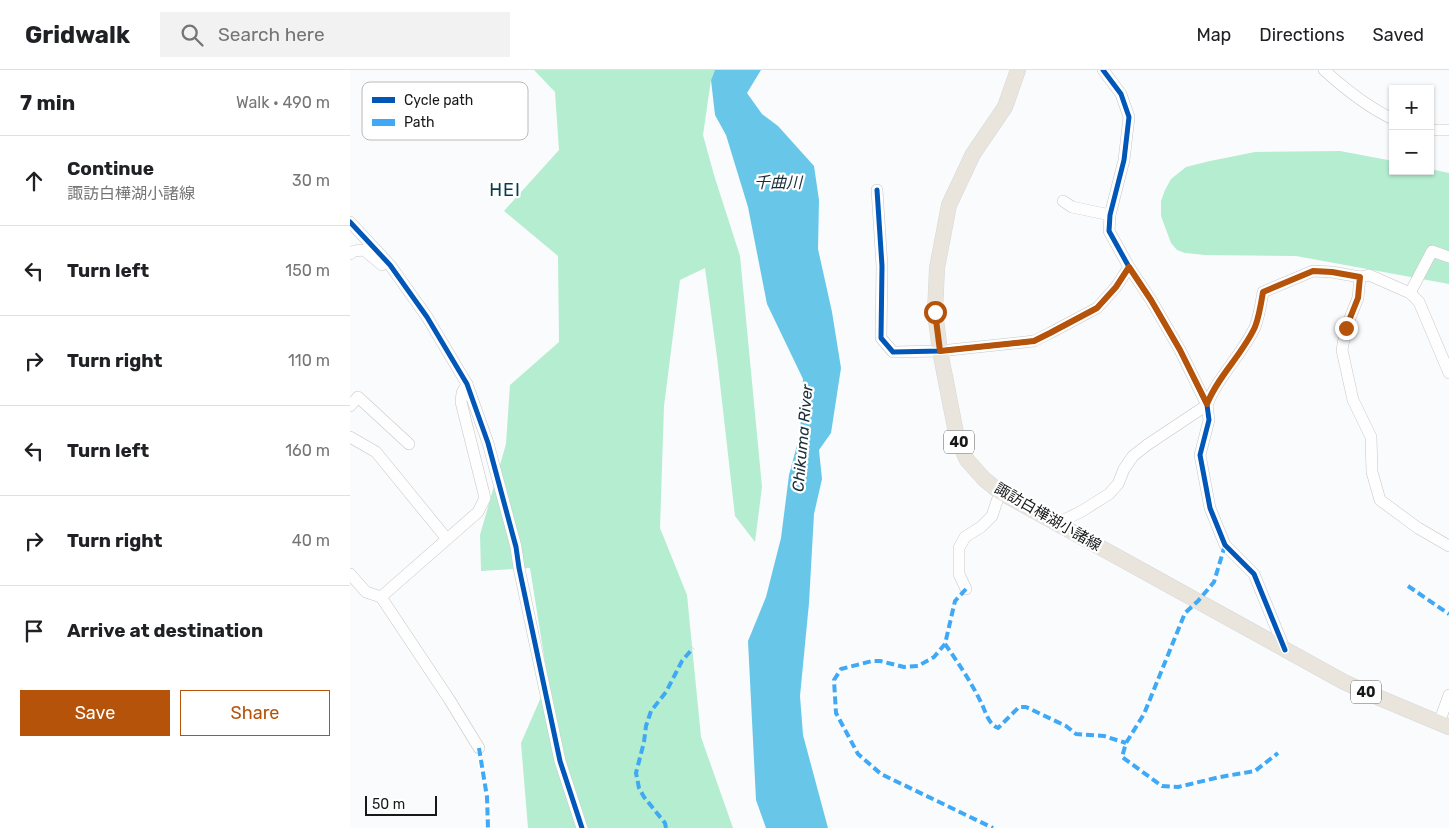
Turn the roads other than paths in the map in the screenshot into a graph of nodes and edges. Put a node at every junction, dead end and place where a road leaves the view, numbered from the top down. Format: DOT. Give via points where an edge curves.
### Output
graph roads {
  1 [pos="1018,70"];
  2 [pos="1103,70"];
  3 [pos="1324,70"];
  4 [pos="1389,117"];
  5 [pos="1434,130"];
  6 [pos="1449,130"];
  7 [pos="877,190"];
  8 [pos="1063,201"];
  9 [pos="1110,215"];
  10 [pos="350,222"];
  11 [pos="350,254"];
  12 [pos="1449,257"];
  13 [pos="390,265"];
  14 [pos="1129,267"];
  15 [pos="1360,277"];
  16 [pos="1410,293"];
  17 [pos="940,351"];
  18 [pos="1449,373"];
  19 [pos="467,384"];
  20 [pos="1207,404"];
  21 [pos="350,406"];
  22 [pos="350,437"];
  23 [pos="409,444"];
  24 [pos="1000,492"];
  25 [pos="1056,524"];
  26 [pos="447,539"];
  27 [pos="1449,546"];
  28 [pos="350,574"];
  29 [pos="966,589"];
  30 [pos="382,597"];
  31 [pos="1286,650"];
  32 [pos="1449,695"];
  33 [pos="1444,725"];
  34 [pos="478,748"];
  35 [pos="582,828"];
  1 -- 17 [label="main road, 諏訪白樺湖小諸線 / 40" via="1005,107 974,154 949,205 937,268 935,312"];
  2 -- 9 [label="street" via="1121,94 1129,118 1124,160"];
  3 -- 4 [label="street" via="1348,91"];
  5 -- 6 [label="street"];
  7 -- 17 [label="street" via="882,266 881,338 894,352"];
  8 -- 9 [label="street" via="1072,207"];
  9 -- 14 [label="street" via="1109,232"];
  10 -- 13 [label="street"];
  11 -- 13 [label="street" via="364,250 380,265"];
  12 -- 16 [label="street" via="1432,251"];
  13 -- 19 [label="street"];
  14 -- 17 [label="street" via="1097,308 1034,341"];
  14 -- 20 [label="street" via="1180,350"];
  15 -- 16 [label="street" via="1370,275"];
  15 -- 20 [label="street" via="1313,271 1263,292 1256,325"];
  15 -- 27 [label="street" via="1358,298 1346,328 1342,350 1353,400 1371,437 1372,472 1380,500"];
  16 -- 18 [label="street" via="1419,302"];
  17 -- 24 [label="main road, 諏訪白樺湖小諸線 / 40" via="957,438 967,460"];
  19 -- 26 [label="street" via="461,402 485,498 478,512"];
  19 -- 35 [label="street" via="488,443 516,547 560,761"];
  20 -- 25 [label="street" via="1133,456 1109,494"];
  20 -- 31 [label="street" via="1209,420 1200,455 1210,508 1224,545 1254,574"];
  21 -- 23 [label="street" via="358,397"];
  22 -- 26 [label="street" via="376,452"];
  24 -- 25 [label="main road, 諏訪白樺湖小諸線 / 40"];
  24 -- 29 [label="street" via="992,516 964,538 959,548 959,574"];
  25 -- 31 [label="main road, 諏訪白樺湖小諸線 / 40"];
  26 -- 30 [label="street"];
  28 -- 30 [label="street" via="366,592"];
  30 -- 34 [label="street"];
  31 -- 33 [label="main road, 諏訪白樺湖小諸線 / 40" via="1344,682"];
  32 -- 33 [label="street"];
}
